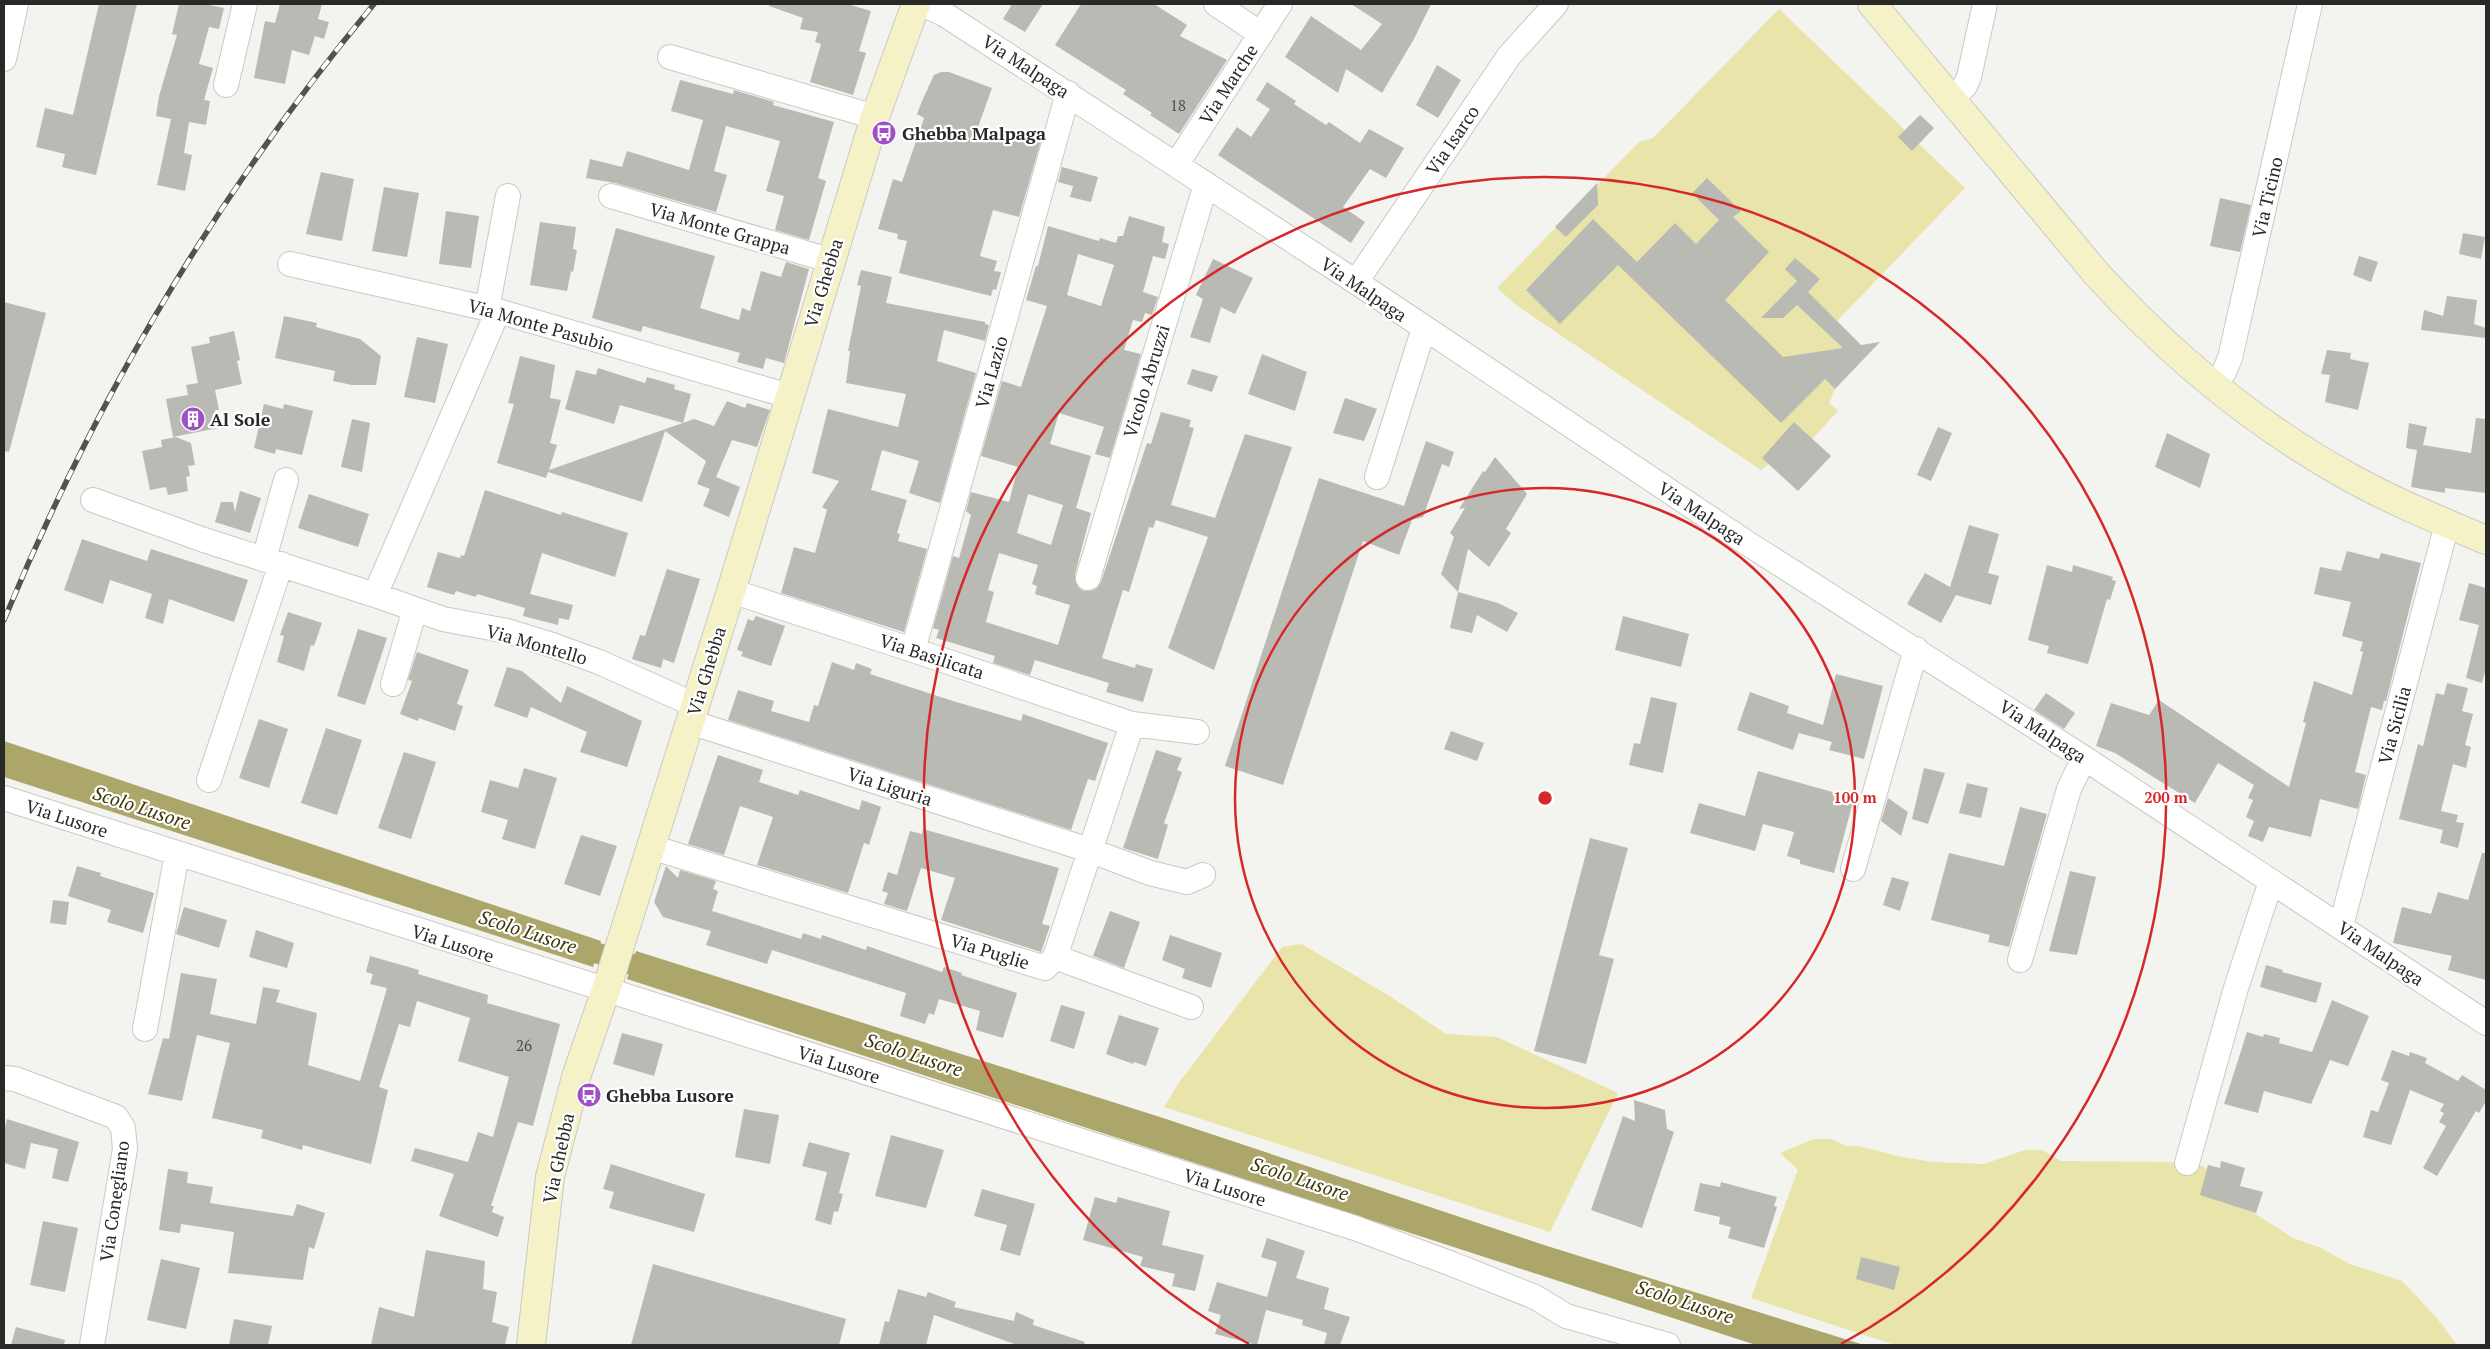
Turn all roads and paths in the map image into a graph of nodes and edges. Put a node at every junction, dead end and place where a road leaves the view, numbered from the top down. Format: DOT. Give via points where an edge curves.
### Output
graph roads {
  1 [pos="16,4"];
  2 [pos="245,4"];
  3 [pos="917,4"];
  4 [pos="1216,4"];
  5 [pos="1280,4"];
  6 [pos="1556,4"];
  7 [pos="1872,4"];
  8 [pos="1985,4"];
  9 [pos="2310,4"];
  10 [pos="1261,34"];
  11 [pos="670,57"];
  12 [pos="4,59"];
  13 [pos="226,85"];
  14 [pos="1068,94"];
  15 [pos="1951,99"];
  16 [pos="874,116"];
  17 [pos="1176,165"];
  18 [pos="1206,184"];
  19 [pos="508,196"];
  20 [pos="610,196"];
  21 [pos="830,260"];
  22 [pos="290,264"];
  23 [pos="1356,282"];
  24 [pos="492,310"];
  25 [pos="1424,328"];
  26 [pos="2213,385"];
  27 [pos="789,396"];
  28 [pos="1377,477"];
  29 [pos="286,480"];
  30 [pos="93,500"];
  31 [pos="2447,524"];
  32 [pos="2486,540"];
  33 [pos="272,562"];
  34 [pos="1088,578"];
  35 [pos="731,591"];
  36 [pos="375,594"];
  37 [pos="415,609"];
  38 [pos="1916,649"];
  39 [pos="914,650"];
  40 [pos="393,684"];
  41 [pos="693,713"];
  42 [pos="1132,724"];
  43 [pos="1197,732"];
  44 [pos="2084,758"];
  45 [pos="209,780"];
  46 [pos="4,798"];
  47 [pos="651,847"];
  48 [pos="1089,850"];
  49 [pos="177,854"];
  50 [pos="1853,869"];
  51 [pos="1202,876"];
  52 [pos="2271,881"];
  53 [pos="2341,926"];
  54 [pos="1055,958"];
  55 [pos="2020,960"];
  56 [pos="606,987"];
  57 [pos="1191,1007"];
  58 [pos="2486,1023"];
  59 [pos="145,1028"];
  60 [pos="4,1078"];
  61 [pos="2187,1163"];
  62 [pos="92,1345"];
  63 [pos="532,1345"];
  64 [pos="1668,1345"];
  1 -- 12 [label="street"];
  2 -- 13 [label="street"];
  3 -- 14 [label="street, Via Malpaga" via="944,14"];
  3 -- 16 [label="street, Via Ghebba"];
  4 -- 10 [label="street"];
  5 -- 10 [label="street, Via Marche"];
  6 -- 23 [label="street, Via Isarco" via="1509,56"];
  7 -- 15 [label="street"];
  8 -- 15 [label="street" via="1969,77 1965,86"];
  9 -- 26 [label="street, Via Ticino" via="2230,358"];
  10 -- 17 [label="street, Via Marche"];
  11 -- 16 [label="street"];
  14 -- 17 [label="street, Via Malpaga"];
  14 -- 39 [label="street, Via Lazio"];
  15 -- 26 [label="street" via="2122,302 2164,344"];
  16 -- 21 [label="street, Via Ghebba"];
  17 -- 18 [label="street, Via Malpaga"];
  18 -- 23 [label="street, Via Malpaga"];
  18 -- 34 [label="street, Vicolo Abruzzi"];
  19 -- 24 [label="street"];
  20 -- 21 [label="street, Via Monte Grappa"];
  21 -- 27 [label="street, Via Ghebba"];
  22 -- 24 [label="street, Via Monte Pasubio"];
  23 -- 25 [label="street, Via Malpaga"];
  24 -- 27 [label="street, Via Monte Pasubio"];
  24 -- 36 [label="street"];
  25 -- 28 [label="street"];
  25 -- 38 [label="street, Via Malpaga" via="1747,543"];
  26 -- 31 [label="street" via="2278,433 2352,479"];
  27 -- 35 [label="street, Via Ghebba"];
  29 -- 33 [label="street"];
  30 -- 33 [label="street, Via Montello"];
  31 -- 32 [label="street"];
  31 -- 53 [label="street, Via Sicilia"];
  33 -- 36 [label="street, Via Montello"];
  33 -- 45 [label="street"];
  35 -- 39 [label="street, Via Basilicata"];
  35 -- 41 [label="street, Via Ghebba"];
  36 -- 37 [label="street, Via Montello"];
  37 -- 40 [label="street"];
  37 -- 41 [label="street, Via Montello" via="442,619 507,631 599,662"];
  38 -- 44 [label="street, Via Malpaga"];
  38 -- 50 [label="street"];
  39 -- 42 [label="street, Via Basilicata"];
  41 -- 47 [label="street, Via Ghebba"];
  41 -- 48 [label="street, Via Liguria"];
  42 -- 43 [label="street"];
  42 -- 48 [label="street, Via Puglie"];
  44 -- 52 [label="street, Via Malpaga"];
  44 -- 55 [label="street" via="2069,789"];
  46 -- 49 [label="street, Via Lusore"];
  47 -- 54 [label="street, Via Puglie" via="1045,968"];
  47 -- 56 [label="street, Via Ghebba"];
  48 -- 51 [label="street, Via Liguria" via="1150,873 1187,882"];
  48 -- 54 [label="street, Via Puglie"];
  49 -- 56 [label="street, Via Lusore"];
  49 -- 59 [label="street"];
  52 -- 53 [label="street, Via Malpaga"];
  52 -- 61 [label="street" via="2236,988"];
  53 -- 58 [label="street, Via Malpaga"];
  54 -- 57 [label="street"];
  56 -- 63 [label="street, Via Ghebba" via="576,1077 550,1177"];
  56 -- 64 [label="street, Via Lusore" via="1355,1228 1535,1297 1566,1316"];
  60 -- 62 [label="street, Via Conegliano" via="15,1079 116,1117 123,1128 125,1149"];
}
